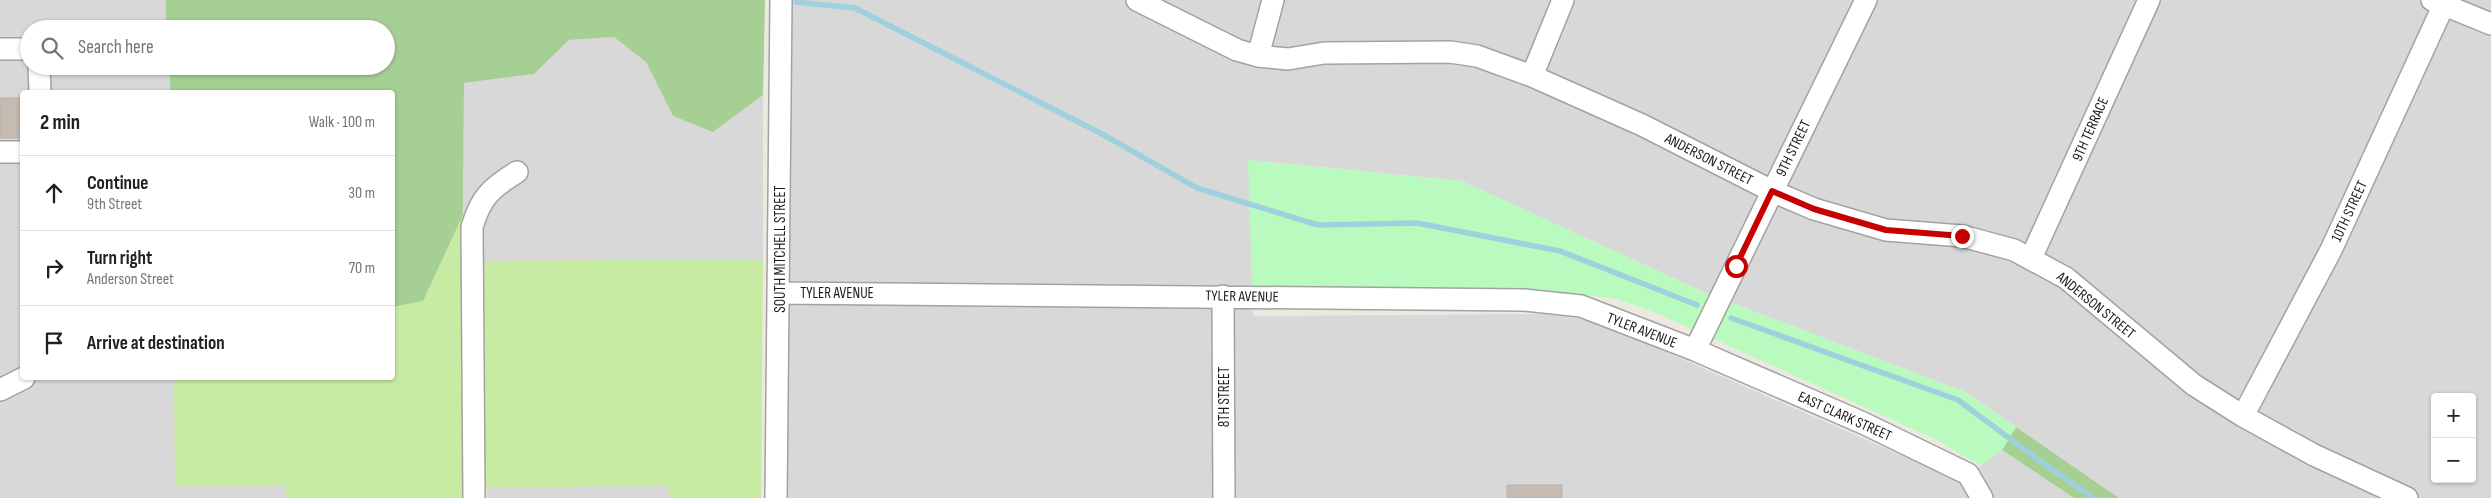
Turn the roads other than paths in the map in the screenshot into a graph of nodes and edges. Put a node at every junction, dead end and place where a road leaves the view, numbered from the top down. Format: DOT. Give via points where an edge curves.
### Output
graph roads {
  1 [pos="781,0"];
  2 [pos="1137,0"];
  3 [pos="1273,0"];
  4 [pos="1563,0"];
  5 [pos="1866,0"];
  6 [pos="2149,0"];
  7 [pos="2441,2"];
  8 [pos="2491,24"];
  9 [pos="0,49"];
  10 [pos="20,49"];
  11 [pos="1258,56"];
  12 [pos="39,75"];
  13 [pos="1532,76"];
  14 [pos="40,90"];
  15 [pos="0,152"];
  16 [pos="20,152"];
  17 [pos="517,172"];
  18 [pos="1772,191"];
  19 [pos="2031,258"];
  20 [pos="780,293"];
  21 [pos="1223,296"];
  22 [pos="1695,350"];
  23 [pos="20,380"];
  24 [pos="0,390"];
  25 [pos="2243,416"];
  26 [pos="474,498"];
  27 [pos="776,498"];
  28 [pos="1224,498"];
  29 [pos="1982,498"];
  30 [pos="2406,498"];
  1 -- 20 [label="street, SOUTH MITCHELL STREET"];
  2 -- 11 [label="street, ANDERSON STREET" via="1237,50"];
  3 -- 11 [label="street"];
  4 -- 13 [label="street"];
  5 -- 18 [label="street, 9TH STREET"];
  6 -- 19 [label="street, 9TH TERRACE"];
  7 -- 8 [label="street"];
  7 -- 25 [label="street, 10TH STREET" via="2331,250"];
  9 -- 10 [label="street"];
  11 -- 13 [label="street, ANDERSON STREET" via="1288,59 1324,53 1450,52 1477,56"];
  12 -- 14 [label="street"];
  13 -- 18 [label="street, ANDERSON STREET" via="1642,125"];
  15 -- 16 [label="street"];
  17 -- 26 [label="street" via="493,186 478,207 472,227"];
  18 -- 19 [label="street, ANDERSON STREET" via="1814,209 1886,230 1962,236"];
  18 -- 22 [label="street, 9TH STREET"];
  19 -- 25 [label="street, ANDERSON STREET" via="2066,278 2194,385"];
  20 -- 21 [label="street, TYLER AVENUE"];
  20 -- 27 [label="street, SOUTH MITCHELL STREET"];
  21 -- 22 [label="street, TYLER AVENUE" via="1524,300 1580,306"];
  21 -- 28 [label="street, 8TH STREET"];
  22 -- 29 [label="street, EAST CLARK STREET" via="1863,423 1968,474"];
  23 -- 24 [label="street"];
  25 -- 30 [label="street, ANDERSON STREET" via="2314,455"];
}
